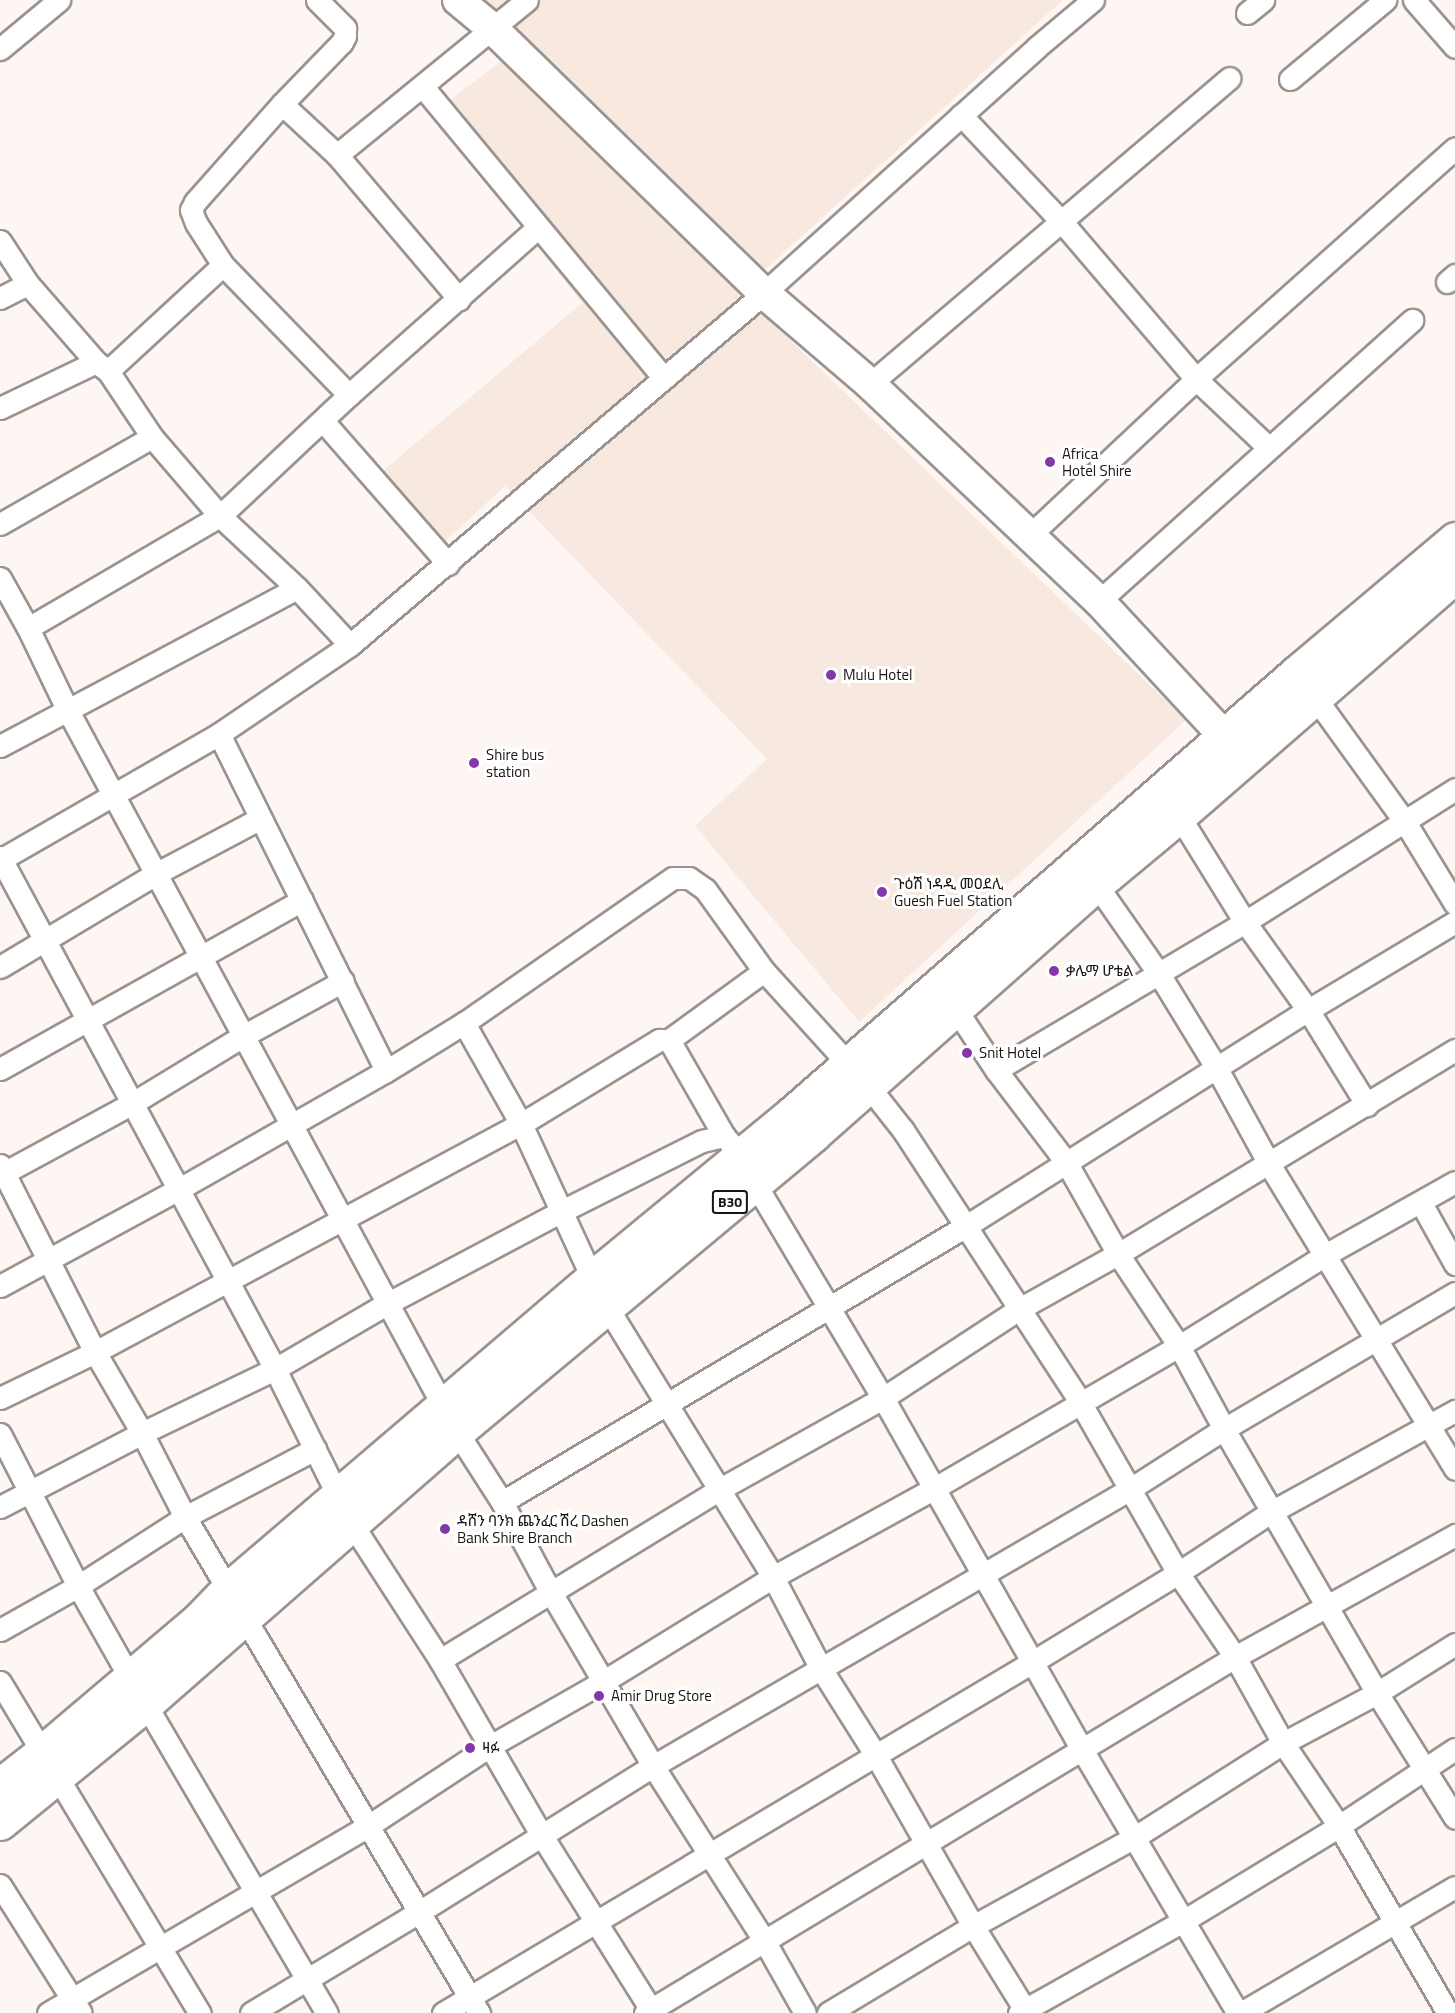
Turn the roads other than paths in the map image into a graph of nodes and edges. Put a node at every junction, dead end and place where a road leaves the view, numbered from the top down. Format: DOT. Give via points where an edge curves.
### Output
graph roads {
  1 [pos="58,0"];
  2 [pos="317,0"];
  3 [pos="458,0"];
  4 [pos="527,0"];
  5 [pos="1094,0"];
  6 [pos="1385,0"];
  7 [pos="1414,0"];
  8 [pos="493,29"];
  9 [pos="1455,46"];
  10 [pos="0,49"];
  11 [pos="1230,78"];
  12 [pos="1290,79"];
  13 [pos="423,87"];
  14 [pos="282,104"];
  15 [pos="961,115"];
  16 [pos="1455,148"];
  17 [pos="336,155"];
  18 [pos="1062,222"];
  19 [pos="538,227"];
  20 [pos="0,241"];
  21 [pos="222,265"];
  22 [pos="28,284"];
  23 [pos="764,293"];
  24 [pos="0,298"];
  25 [pos="459,299"];
  26 [pos="1412,320"];
  27 [pos="102,367"];
  28 [pos="664,378"];
  29 [pos="1196,379"];
  30 [pos="870,384"];
  31 [pos="349,395"];
  32 [pos="0,408"];
  33 [pos="323,422"];
  34 [pos="152,436"];
  35 [pos="1269,448"];
  36 [pos="220,516"];
  37 [pos="0,524"];
  38 [pos="1029,536"];
  39 [pos="1455,539"];
  40 [pos="448,564"];
  41 [pos="1455,576"];
  42 [pos="0,578"];
  43 [pos="297,588"];
  44 [pos="1099,601"];
  45 [pos="28,628"];
  46 [pos="350,645"];
  47 [pos="1314,696"];
  48 [pos="67,709"];
  49 [pos="219,734"];
  50 [pos="0,746"];
  51 [pos="1234,749"];
  52 [pos="1455,789"];
  53 [pos="115,795"];
  54 [pos="1171,803"];
  55 [pos="259,819"];
  56 [pos="1405,822"];
  57 [pos="0,858"];
  58 [pos="1088,872"];
  59 [pos="157,873"];
  60 [pos="303,900"];
  61 [pos="1455,904"];
  62 [pos="1245,922"];
  63 [pos="1455,922"];
  64 [pos="45,942"];
  65 [pos="200,956"];
  66 [pos="0,967"];
  67 [pos="764,971"];
  68 [pos="1159,974"];
  69 [pos="343,981"];
  70 [pos="955,1008"];
  71 [pos="1308,1010"];
  72 [pos="920,1019"];
  73 [pos="89,1021"];
  74 [pos="464,1023"];
  75 [pos="243,1036"];
  76 [pos="669,1040"];
  77 [pos="1455,1050"];
  78 [pos="847,1062"];
  79 [pos="1216,1067"];
  80 [pos="0,1068"];
  81 [pos="996,1070"];
  82 [pos="386,1071"];
  83 [pos="869,1087"];
  84 [pos="131,1104"];
  85 [pos="1366,1105"];
  86 [pos="292,1124"];
  87 [pos="521,1124"];
  88 [pos="740,1157"];
  89 [pos="1066,1162"];
  90 [pos="1269,1164"];
  91 [pos="1,1171"];
  92 [pos="1455,1182"];
  93 [pos="179,1189"];
  94 [pos="1421,1203"];
  95 [pos="562,1211"];
  96 [pos="343,1217"];
  97 [pos="966,1226"];
  98 [pos="1118,1254"];
  99 [pos="1325,1255"];
  100 [pos="48,1261"];
  101 [pos="1455,1264"];
  102 [pos="592,1278"];
  103 [pos="227,1280"];
  104 [pos="0,1286"];
  105 [pos="1455,1293"];
  106 [pos="388,1303"];
  107 [pos="607,1307"];
  108 [pos="828,1308"];
  109 [pos="1019,1310"];
  110 [pos="1378,1339"];
  111 [pos="1179,1346"];
  112 [pos="95,1352"];
  113 [pos="275,1369"];
  114 [pos="0,1398"];
  115 [pos="883,1398"];
  116 [pos="1080,1402"];
  117 [pos="664,1403"];
  118 [pos="1455,1411"];
  119 [pos="450,1418"];
  120 [pos="1430,1424"];
  121 [pos="1224,1429"];
  122 [pos="142,1433"];
  123 [pos="0,1434"];
  124 [pos="315,1449"];
  125 [pos="1455,1468"];
  126 [pos="933,1489"];
  127 [pos="1130,1489"];
  128 [pos="720,1490"];
  129 [pos="29,1491"];
  130 [pos="502,1502"];
  131 [pos="0,1508"];
  132 [pos="346,1510"];
  133 [pos="1271,1512"];
  134 [pos="185,1516"];
  135 [pos="1455,1535"];
  136 [pos="1178,1573"];
  137 [pos="982,1574"];
  138 [pos="772,1577"];
  139 [pos="78,1586"];
  140 [pos="227,1590"];
  141 [pos="550,1592"];
  142 [pos="1326,1605"];
  143 [pos="244,1619"];
  144 [pos="0,1630"];
  145 [pos="1455,1644"];
  146 [pos="1235,1657"];
  147 [pos="440,1660"];
  148 [pos="1034,1660"];
  149 [pos="820,1667"];
  150 [pos="129,1676"];
  151 [pos="604,1681"];
  152 [pos="0,1682"];
  153 [pos="1377,1693"];
  154 [pos="146,1704"];
  155 [pos="1283,1743"];
  156 [pos="490,1746"];
  157 [pos="1081,1748"];
  158 [pos="1455,1749"];
  159 [pos="875,1754"];
  160 [pos="49,1765"];
  161 [pos="653,1766"];
  162 [pos="1425,1768"];
  163 [pos="0,1785"];
  164 [pos="1455,1818"];
  165 [pos="0,1823"];
  166 [pos="368,1826"];
  167 [pos="1339,1826"];
  168 [pos="542,1836"];
  169 [pos="1136,1837"];
  170 [pos="926,1842"];
  171 [pos="709,1855"];
  172 [pos="0,1885"];
  173 [pos="1455,1887"];
  174 [pos="257,1891"];
  175 [pos="419,1912"];
  176 [pos="597,1921"];
  177 [pos="1183,1921"];
  178 [pos="1394,1922"];
  179 [pos="973,1926"];
  180 [pos="765,1942"];
  181 [pos="162,1948"];
  182 [pos="307,1981"];
  183 [pos="474,2005"];
  184 [pos="77,2007"];
  185 [pos="650,2012"];
  186 [pos="1023,2012"];
  187 [pos="48,2013"];
  188 [pos="200,2013"];
  189 [pos="251,2013"];
  190 [pos="327,2013"];
  191 [pos="443,2013"];
  192 [pos="805,2013"];
  193 [pos="828,2013"];
  194 [pos="1240,2013"];
  195 [pos="1448,2013"];
  1 -- 10 [label="street"];
  2 -- 14 [label="street" via="345,28 345,36"];
  3 -- 8 [label="street"];
  4 -- 8 [label="street"];
  5 -- 15 [label="street"];
  6 -- 12 [label="street"];
  7 -- 9 [label="street"];
  8 -- 13 [label="street"];
  8 -- 23 [label="street"];
  11 -- 18 [label="street"];
  13 -- 17 [label="street"];
  13 -- 19 [label="street"];
  14 -- 17 [label="street"];
  14 -- 21 [label="street" via="191,210"];
  15 -- 18 [label="street"];
  15 -- 23 [label="street"];
  16 -- 29 [label="street"];
  17 -- 25 [label="street"];
  18 -- 29 [label="street"];
  18 -- 30 [label="street"];
  19 -- 25 [label="street"];
  19 -- 28 [label="street"];
  20 -- 22 [label="street"];
  21 -- 27 [label="street"];
  21 -- 31 [label="street"];
  22 -- 24 [label="street"];
  22 -- 27 [label="street"];
  23 -- 28 [label="street"];
  23 -- 30 [label="street"];
  25 -- 31 [label="street"];
  26 -- 35 [label="street"];
  27 -- 32 [label="street"];
  27 -- 34 [label="street"];
  28 -- 40 [label="street"];
  29 -- 35 [label="street"];
  29 -- 38 [label="street"];
  30 -- 38 [label="street"];
  31 -- 33 [label="street"];
  33 -- 36 [label="street"];
  33 -- 40 [label="street"];
  34 -- 36 [label="street"];
  34 -- 37 [label="street"];
  35 -- 44 [label="street"];
  36 -- 43 [label="street"];
  36 -- 45 [label="street"];
  38 -- 44 [label="street"];
  39 -- 51 [label="highway, B30" via="1305,665"];
  40 -- 46 [label="street"];
  41 -- 47 [label="highway, B30"];
  42 -- 45 [label="street"];
  43 -- 46 [label="street"];
  43 -- 48 [label="street"];
  44 -- 51 [label="street"];
  45 -- 48 [label="street"];
  46 -- 49 [label="street"];
  47 -- 51 [label="highway, B30"];
  47 -- 56 [label="street"];
  48 -- 50 [label="street"];
  48 -- 53 [label="street"];
  49 -- 53 [label="street"];
  49 -- 55 [label="street"];
  51 -- 54 [label="highway, B30"];
  52 -- 56 [label="street"];
  53 -- 57 [label="street"];
  53 -- 59 [label="street"];
  54 -- 58 [label="highway, B30"];
  54 -- 62 [label="street"];
  55 -- 59 [label="street"];
  55 -- 60 [label="street"];
  56 -- 61 [label="street"];
  56 -- 62 [label="street"];
  57 -- 64 [label="street"];
  58 -- 68 [label="street"];
  58 -- 70 [label="highway, B30"];
  58 -- 72 [label="highway, B30"];
  59 -- 64 [label="street"];
  59 -- 65 [label="street"];
  60 -- 65 [label="street"];
  60 -- 69 [label="street"];
  62 -- 68 [label="street"];
  62 -- 71 [label="street"];
  63 -- 71 [label="street"];
  64 -- 66 [label="street"];
  64 -- 73 [label="street"];
  65 -- 73 [label="street"];
  65 -- 75 [label="street"];
  67 -- 74 [label="street" via="705,890 689,878 673,878"];
  67 -- 76 [label="street"];
  67 -- 78 [label="street"];
  68 -- 79 [label="street"];
  68 -- 81 [label="street"];
  69 -- 75 [label="street"];
  69 -- 82 [label="street"];
  70 -- 72 [label="highway, B30"];
  70 -- 81 [label="street"];
  71 -- 79 [label="street"];
  71 -- 85 [label="street"];
  72 -- 78 [label="highway, B30"];
  72 -- 83 [label="highway, B30"];
  73 -- 80 [label="street"];
  73 -- 84 [label="street"];
  74 -- 82 [label="street"];
  74 -- 87 [label="street"];
  75 -- 84 [label="street"];
  75 -- 86 [label="street"];
  76 -- 87 [label="street" via="659,1040"];
  76 -- 88 [label="street"];
  77 -- 85 [label="street"];
  78 -- 83 [label="street"];
  78 -- 88 [label="highway, B30"];
  79 -- 89 [label="street"];
  79 -- 90 [label="street"];
  81 -- 89 [label="street"];
  82 -- 86 [label="street"];
  83 -- 88 [label="highway, B30"];
  83 -- 97 [label="street" via="903,1130"];
  84 -- 91 [label="street"];
  84 -- 93 [label="street"];
  85 -- 90 [label="street"];
  86 -- 93 [label="street"];
  86 -- 96 [label="street"];
  87 -- 95 [label="street"];
  87 -- 96 [label="street"];
  88 -- 95 [label="street" via="702,1141"];
  88 -- 102 [label="highway, B30"];
  88 -- 107 [label="highway, B30"];
  88 -- 108 [label="street"];
  89 -- 97 [label="street"];
  89 -- 98 [label="street"];
  90 -- 98 [label="street"];
  90 -- 99 [label="street"];
  91 -- 100 [label="street"];
  92 -- 94 [label="street"];
  93 -- 100 [label="street"];
  93 -- 103 [label="street"];
  94 -- 99 [label="street"];
  94 -- 101 [label="street"];
  95 -- 102 [label="street"];
  95 -- 106 [label="street"];
  96 -- 103 [label="street"];
  96 -- 106 [label="street"];
  97 -- 108 [label="street"];
  97 -- 109 [label="street"];
  98 -- 109 [label="street"];
  98 -- 111 [label="street"];
  99 -- 110 [label="street"];
  99 -- 111 [label="street"];
  100 -- 104 [label="street"];
  100 -- 112 [label="street"];
  102 -- 119 [label="highway, B30"];
  103 -- 112 [label="street"];
  103 -- 113 [label="street"];
  105 -- 110 [label="street"];
  106 -- 113 [label="street"];
  106 -- 119 [label="street"];
  107 -- 117 [label="street"];
  107 -- 119 [label="highway, B30"];
  108 -- 115 [label="street"];
  108 -- 117 [label="street"];
  109 -- 115 [label="street"];
  109 -- 116 [label="street"];
  110 -- 120 [label="street"];
  110 -- 121 [label="street"];
  111 -- 116 [label="street"];
  111 -- 121 [label="street"];
  112 -- 114 [label="street"];
  112 -- 122 [label="street"];
  113 -- 122 [label="street"];
  113 -- 124 [label="street"];
  115 -- 126 [label="street"];
  115 -- 128 [label="street"];
  116 -- 126 [label="street"];
  116 -- 127 [label="street"];
  117 -- 128 [label="street"];
  117 -- 130 [label="street"];
  118 -- 120 [label="street"];
  119 -- 130 [label="street"];
  119 -- 132 [label="highway, B30"];
  120 -- 125 [label="street"];
  120 -- 133 [label="street"];
  121 -- 127 [label="street"];
  121 -- 133 [label="street"];
  122 -- 129 [label="street"];
  122 -- 134 [label="street"];
  123 -- 129 [label="street"];
  124 -- 132 [label="street"];
  124 -- 134 [label="street"];
  126 -- 137 [label="street"];
  126 -- 138 [label="street"];
  127 -- 136 [label="street"];
  127 -- 137 [label="street"];
  128 -- 138 [label="street"];
  128 -- 141 [label="street"];
  129 -- 131 [label="street"];
  129 -- 139 [label="street"];
  130 -- 141 [label="street"];
  132 -- 140 [label="highway, B30"];
  132 -- 143 [label="highway, B30"];
  132 -- 147 [label="street"];
  133 -- 136 [label="street"];
  133 -- 142 [label="street"];
  134 -- 139 [label="street"];
  134 -- 140 [label="street"];
  135 -- 142 [label="street"];
  136 -- 146 [label="street"];
  136 -- 148 [label="street"];
  137 -- 148 [label="street"];
  137 -- 149 [label="street"];
  138 -- 149 [label="street"];
  138 -- 151 [label="street"];
  139 -- 144 [label="street"];
  139 -- 150 [label="street"];
  140 -- 143 [label="street"];
  140 -- 150 [label="highway, B30" via="198,1620"];
  141 -- 147 [label="street"];
  141 -- 151 [label="street"];
  142 -- 146 [label="street"];
  142 -- 153 [label="street"];
  143 -- 154 [label="highway, B30"];
  143 -- 166 [label="street"];
  145 -- 153 [label="street"];
  146 -- 155 [label="street"];
  146 -- 157 [label="street"];
  147 -- 156 [label="street"];
  148 -- 157 [label="street"];
  148 -- 159 [label="street"];
  149 -- 159 [label="street"];
  149 -- 161 [label="street"];
  150 -- 154 [label="street"];
  150 -- 160 [label="highway, B30"];
  151 -- 156 [label="street"];
  151 -- 161 [label="street"];
  152 -- 160 [label="street"];
  153 -- 155 [label="street"];
  153 -- 162 [label="street"];
  154 -- 160 [label="highway, B30"];
  154 -- 174 [label="street"];
  155 -- 167 [label="street"];
  155 -- 169 [label="street"];
  156 -- 166 [label="street"];
  156 -- 168 [label="street"];
  157 -- 169 [label="street"];
  157 -- 170 [label="street"];
  158 -- 162 [label="street"];
  159 -- 170 [label="street"];
  159 -- 171 [label="street"];
  160 -- 163 [label="highway, B30"];
  160 -- 165 [label="highway, B30"];
  160 -- 181 [label="street"];
  161 -- 168 [label="street"];
  161 -- 171 [label="street"];
  162 -- 164 [label="street"];
  162 -- 167 [label="street"];
  166 -- 174 [label="street"];
  166 -- 175 [label="street"];
  167 -- 177 [label="street"];
  167 -- 178 [label="street"];
  168 -- 175 [label="street"];
  168 -- 176 [label="street"];
  169 -- 177 [label="street"];
  169 -- 179 [label="street"];
  170 -- 179 [label="street"];
  170 -- 180 [label="street"];
  171 -- 176 [label="street"];
  171 -- 180 [label="street"];
  172 -- 184 [label="street"];
  173 -- 178 [label="street"];
  174 -- 181 [label="street"];
  174 -- 182 [label="street"];
  175 -- 182 [label="street"];
  175 -- 183 [label="street"];
  176 -- 183 [label="street"];
  176 -- 185 [label="street"];
  177 -- 186 [label="street"];
  177 -- 194 [label="street"];
  178 -- 194 [label="street"];
  178 -- 195 [label="street"];
  179 -- 186 [label="street"];
  179 -- 193 [label="street"];
  180 -- 185 [label="street"];
  180 -- 192 [label="street"];
  181 -- 184 [label="street"];
  181 -- 188 [label="street"];
  182 -- 189 [label="street"];
  182 -- 190 [label="street"];
  183 -- 191 [label="street"];
  184 -- 187 [label="street"];
}
